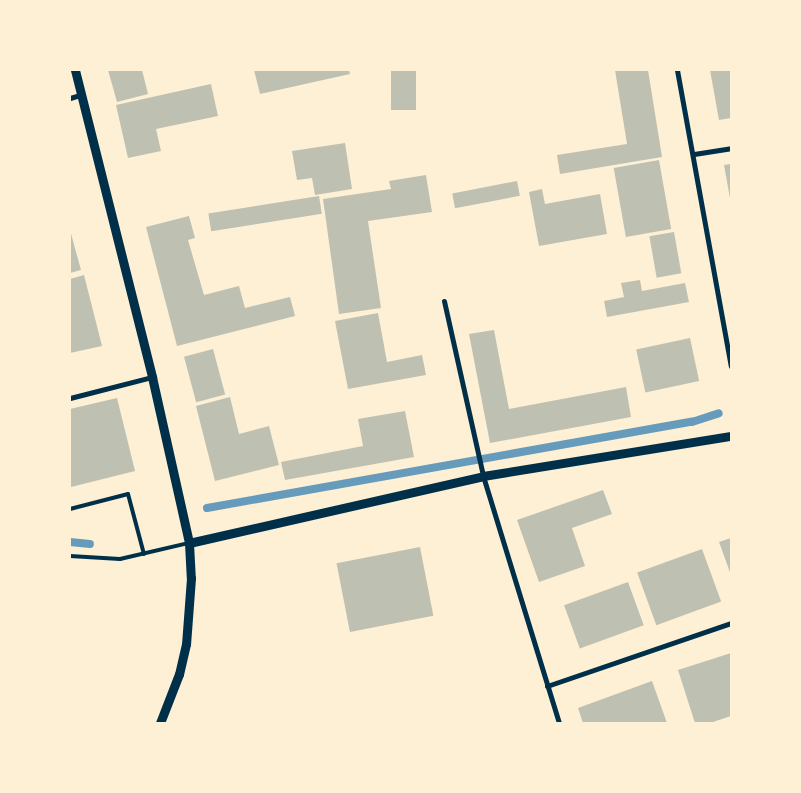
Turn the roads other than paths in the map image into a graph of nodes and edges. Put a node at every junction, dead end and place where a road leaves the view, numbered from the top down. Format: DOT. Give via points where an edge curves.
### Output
graph roads {
  1 [pos="75,70"];
  2 [pos="677,70"];
  3 [pos="80,95"];
  4 [pos="70,98"];
  5 [pos="731,148"];
  6 [pos="694,154"];
  7 [pos="444,301"];
  8 [pos="731,366"];
  9 [pos="152,377"];
  10 [pos="70,398"];
  11 [pos="731,436"];
  12 [pos="483,476"];
  13 [pos="70,509"];
  14 [pos="189,543"];
  15 [pos="144,554"];
  16 [pos="70,556"];
  17 [pos="731,623"];
  18 [pos="547,686"];
  19 [pos="160,723"];
  20 [pos="559,723"];
  1 -- 3 [label="street"];
  2 -- 6 [label="street"];
  3 -- 4 [label="street"];
  3 -- 9 [label="street"];
  5 -- 6 [label="street"];
  6 -- 8 [label="street"];
  7 -- 12 [label="street"];
  9 -- 10 [label="street"];
  9 -- 14 [label="street"];
  11 -- 12 [label="street"];
  12 -- 14 [label="street"];
  12 -- 18 [label="street"];
  13 -- 15 [label="lane" via="128,494"];
  14 -- 15 [label="lane"];
  14 -- 19 [label="street" via="191,578 186,644 179,674"];
  15 -- 16 [label="lane" via="120,559"];
  17 -- 18 [label="street"];
  18 -- 20 [label="street"];
}
